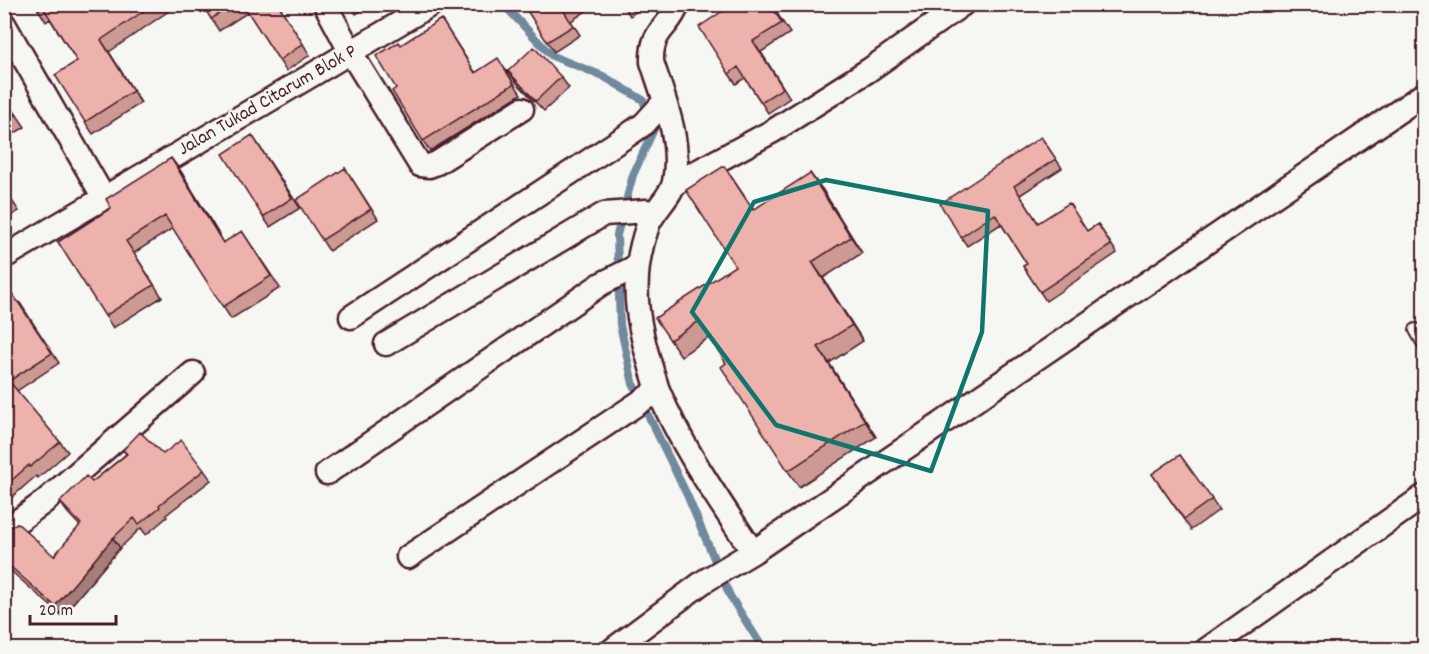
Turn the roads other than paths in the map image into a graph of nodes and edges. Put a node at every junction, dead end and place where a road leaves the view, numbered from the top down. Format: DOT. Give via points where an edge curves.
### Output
graph roads {
  1 [pos="325,4"];
  2 [pos="432,4"];
  3 [pos="678,4"];
  4 [pos="963,4"];
  5 [pos="4,24"];
  6 [pos="351,53"];
  7 [pos="1425,94"];
  8 [pos="522,109"];
  9 [pos="655,111"];
  10 [pos="674,184"];
  11 [pos="104,198"];
  12 [pos="650,212"];
  13 [pos="4,257"];
  14 [pos="635,266"];
  15 [pos="351,317"];
  16 [pos="1416,330"];
  17 [pos="386,344"];
  18 [pos="1425,344"];
  19 [pos="193,373"];
  20 [pos="654,392"];
  21 [pos="327,473"];
  22 [pos="1425,496"];
  23 [pos="4,531"];
  24 [pos="746,556"];
  25 [pos="408,557"];
  26 [pos="612,650"];
  27 [pos="1206,650"];
  1 -- 6 [label="street"];
  2 -- 6 [label="street, Jalan Tukad Citarum Blok P"];
  3 -- 9 [label="street" via="655,37 651,51"];
  4 -- 10 [label="street" via="773,131"];
  5 -- 11 [label="street"];
  6 -- 8 [label="street" via="420,165 437,163"];
  6 -- 11 [label="street, Jalan Tukad Citarum Blok P"];
  7 -- 24 [label="street"];
  9 -- 10 [label="street" via="674,136"];
  9 -- 15 [label="street"];
  10 -- 12 [label="street"];
  11 -- 13 [label="street, Jalan Tukad Citarum Blok P"];
  12 -- 14 [label="street"];
  12 -- 17 [label="street" via="604,214"];
  14 -- 20 [label="street" via="638,316"];
  14 -- 21 [label="street" via="601,284"];
  16 -- 18 [label="lane"];
  19 -- 23 [label="street" via="45,502"];
  20 -- 24 [label="street"];
  20 -- 25 [label="street"];
  22 -- 27 [label="street"];
  24 -- 26 [label="street"];
}
